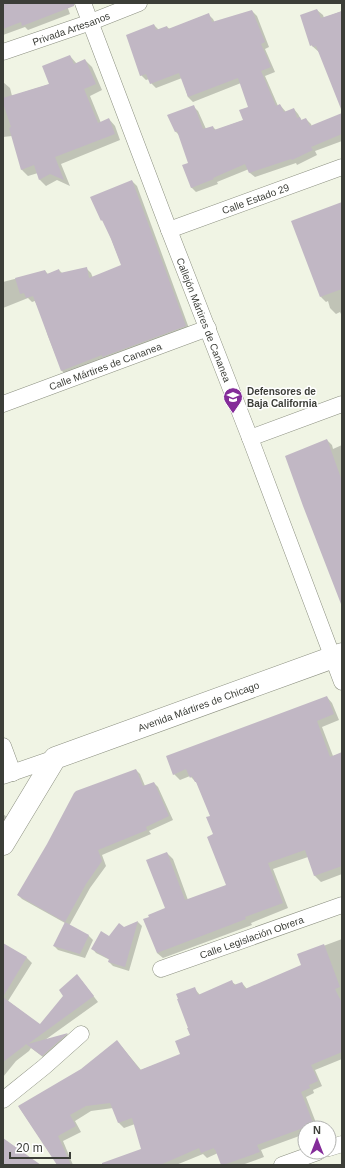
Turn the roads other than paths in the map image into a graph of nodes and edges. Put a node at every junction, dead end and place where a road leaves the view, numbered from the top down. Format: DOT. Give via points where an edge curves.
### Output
graph roads {
  1 [pos="83,3"];
  2 [pos="140,3"];
  3 [pos="91,22"];
  4 [pos="3,52"];
  5 [pos="342,167"];
  6 [pos="169,230"];
  7 [pos="208,328"];
  8 [pos="3,404"];
  9 [pos="342,404"];
  10 [pos="250,438"];
  11 [pos="338,656"];
  12 [pos="342,682"];
  13 [pos="3,746"];
  14 [pos="55,758"];
  15 [pos="8,774"];
  16 [pos="3,844"];
  17 [pos="342,905"];
  18 [pos="161,970"];
  19 [pos="81,1034"];
  20 [pos="3,1100"];
  21 [pos="297,1160"];
  22 [pos="282,1165"];
  1 -- 3 [label="street, Callejón Mártires de Cananea"];
  2 -- 3 [label="street, Privada Artesanos"];
  3 -- 4 [label="street, Privada Artesanos"];
  3 -- 6 [label="street, Callejón Mártires de Cananea"];
  5 -- 6 [label="street, Calle Estado 29"];
  6 -- 7 [label="street, Callejón Mártires de Cananea"];
  7 -- 8 [label="street, Calle Mártires de Cananea"];
  7 -- 10 [label="street, Callejón Mártires de Cananea"];
  9 -- 10 [label="street"];
  10 -- 11 [label="street, Callejón Mártires de Cananea"];
  11 -- 12 [label="street, Callejón Mártires de Cananea"];
  11 -- 14 [label="street, Avenida Mártires de Chicago"];
  13 -- 15 [label="street"];
  14 -- 15 [label="street, Avenida Mártires de Chicago"];
  14 -- 16 [label="street"];
  17 -- 18 [label="street, Calle Legislación Obrera"];
  19 -- 20 [label="street"];
  21 -- 22 [label="street"];
}
